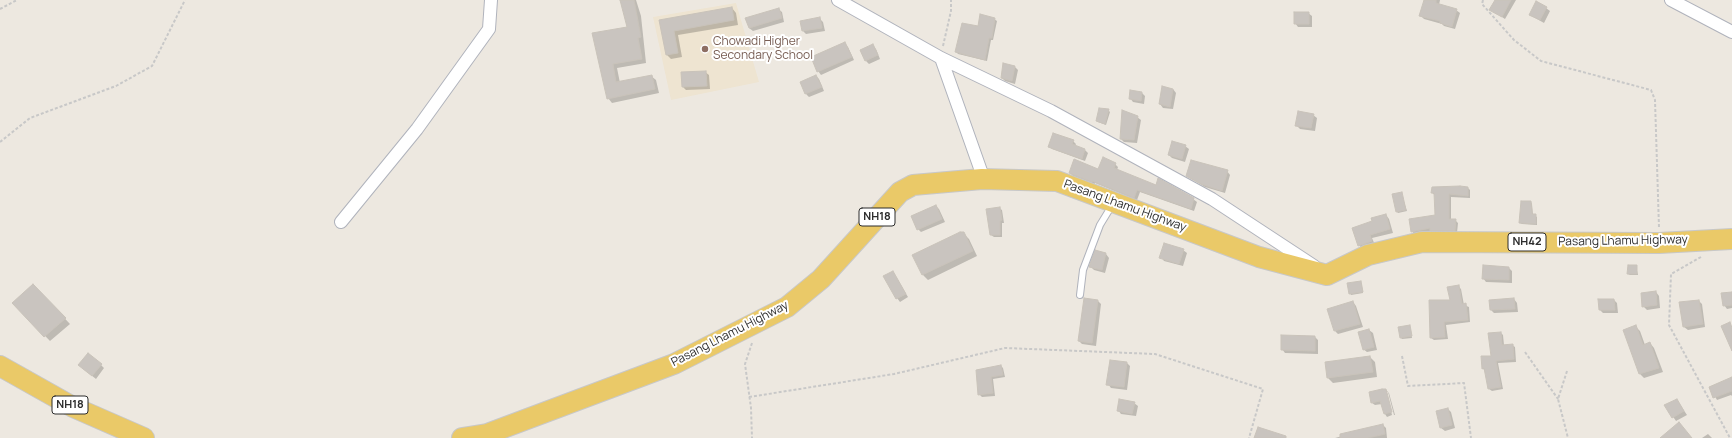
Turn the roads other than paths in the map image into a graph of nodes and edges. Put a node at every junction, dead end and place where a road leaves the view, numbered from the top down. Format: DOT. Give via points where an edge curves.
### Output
graph roads {
  1 [pos="491,0"];
  2 [pos="838,0"];
  3 [pos="1671,0"];
  4 [pos="1732,32"];
  5 [pos="941,58"];
  6 [pos="982,178"];
  7 [pos="1112,202"];
  8 [pos="341,222"];
  9 [pos="1732,239"];
  10 [pos="1327,275"];
  11 [pos="1080,295"];
  12 [pos="0,366"];
  13 [pos="144,438"];
  14 [pos="462,438"];
  1 -- 8 [label="street" via="489,28 417,129"];
  2 -- 5 [label="street"];
  3 -- 4 [label="street"];
  5 -- 6 [label="street"];
  5 -- 10 [label="street" via="1051,111 1212,199"];
  6 -- 7 [label="main road, Pasang Lhamu Highway / NH18" via="1057,181"];
  6 -- 14 [label="main road, Pasang Lhamu Highway / NH18" via="913,185 900,192 821,279 787,307 674,364 487,434"];
  7 -- 10 [label="main road, Pasang Lhamu Highway / NH18" via="1259,257"];
  7 -- 11 [label="lane" via="1083,270"];
  9 -- 10 [label="main road, Pasang Lhamu Highway / NH42" via="1659,243 1422,242 1368,255"];
  12 -- 13 [label="main road, NH18" via="73,407"];
}
